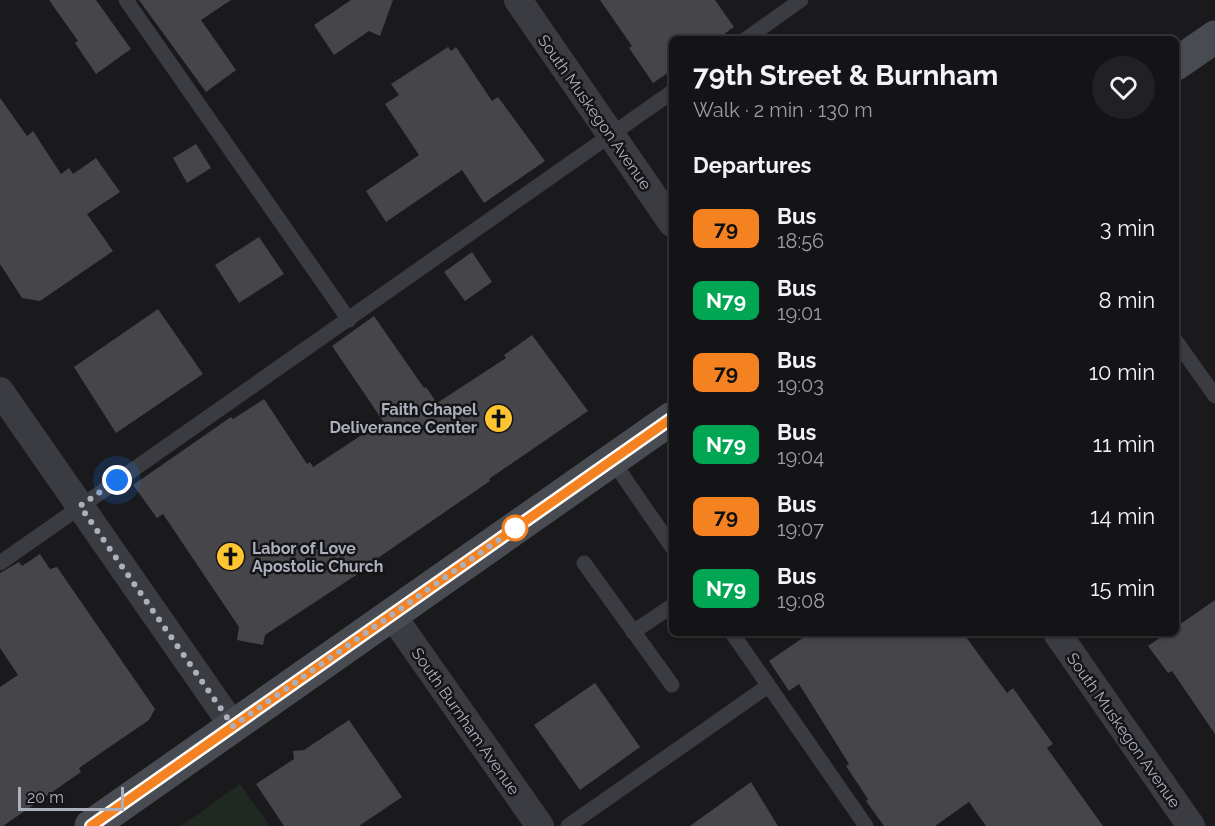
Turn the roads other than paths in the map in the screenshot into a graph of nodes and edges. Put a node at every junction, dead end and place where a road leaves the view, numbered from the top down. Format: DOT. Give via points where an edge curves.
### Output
graph roads {
  1 [pos="126,0"];
  2 [pos="518,0"];
  3 [pos="801,0"];
  4 [pos="750,36"];
  5 [pos="1215,37"];
  6 [pos="1179,62"];
  7 [pos="669,94"];
  8 [pos="611,135"];
  9 [pos="669,219"];
  10 [pos="349,320"];
  11 [pos="1179,345"];
  12 [pos="0,391"];
  13 [pos="1215,396"];
  14 [pos="669,420"];
  15 [pos="612,460"];
  16 [pos="80,506"];
  17 [pos="669,543"];
  18 [pos="0,563"];
  19 [pos="584,563"];
  20 [pos="669,608"];
  21 [pos="392,615"];
  22 [pos="633,632"];
  23 [pos="734,636"];
  24 [pos="1059,636"];
  25 [pos="672,685"];
  26 [pos="768,686"];
  27 [pos="233,726"];
  28 [pos="91,826"];
  29 [pos="540,826"];
  30 [pos="568,826"];
  31 [pos="866,826"];
  32 [pos="1191,826"];
  1 -- 10 [label="lane"];
  2 -- 8 [label="street, South Muskegon Avenue"];
  3 -- 4 [label="lane"];
  5 -- 6 [label="main road"];
  7 -- 8 [label="lane"];
  8 -- 9 [label="street, South Muskegon Avenue"];
  8 -- 10 [label="lane"];
  10 -- 16 [label="lane"];
  11 -- 13 [label="lane"];
  12 -- 16 [label="street"];
  14 -- 15 [label="main road"];
  15 -- 17 [label="lane"];
  15 -- 21 [label="main road"];
  16 -- 18 [label="lane"];
  16 -- 27 [label="street"];
  19 -- 22 [label="lane"];
  20 -- 22 [label="lane"];
  21 -- 27 [label="main road"];
  21 -- 29 [label="street, South Burnham Avenue"];
  22 -- 25 [label="lane"];
  23 -- 26 [label="lane"];
  24 -- 32 [label="street, South Muskegon Avenue"];
  26 -- 30 [label="lane"];
  26 -- 31 [label="lane"];
  27 -- 28 [label="main road"];
}
